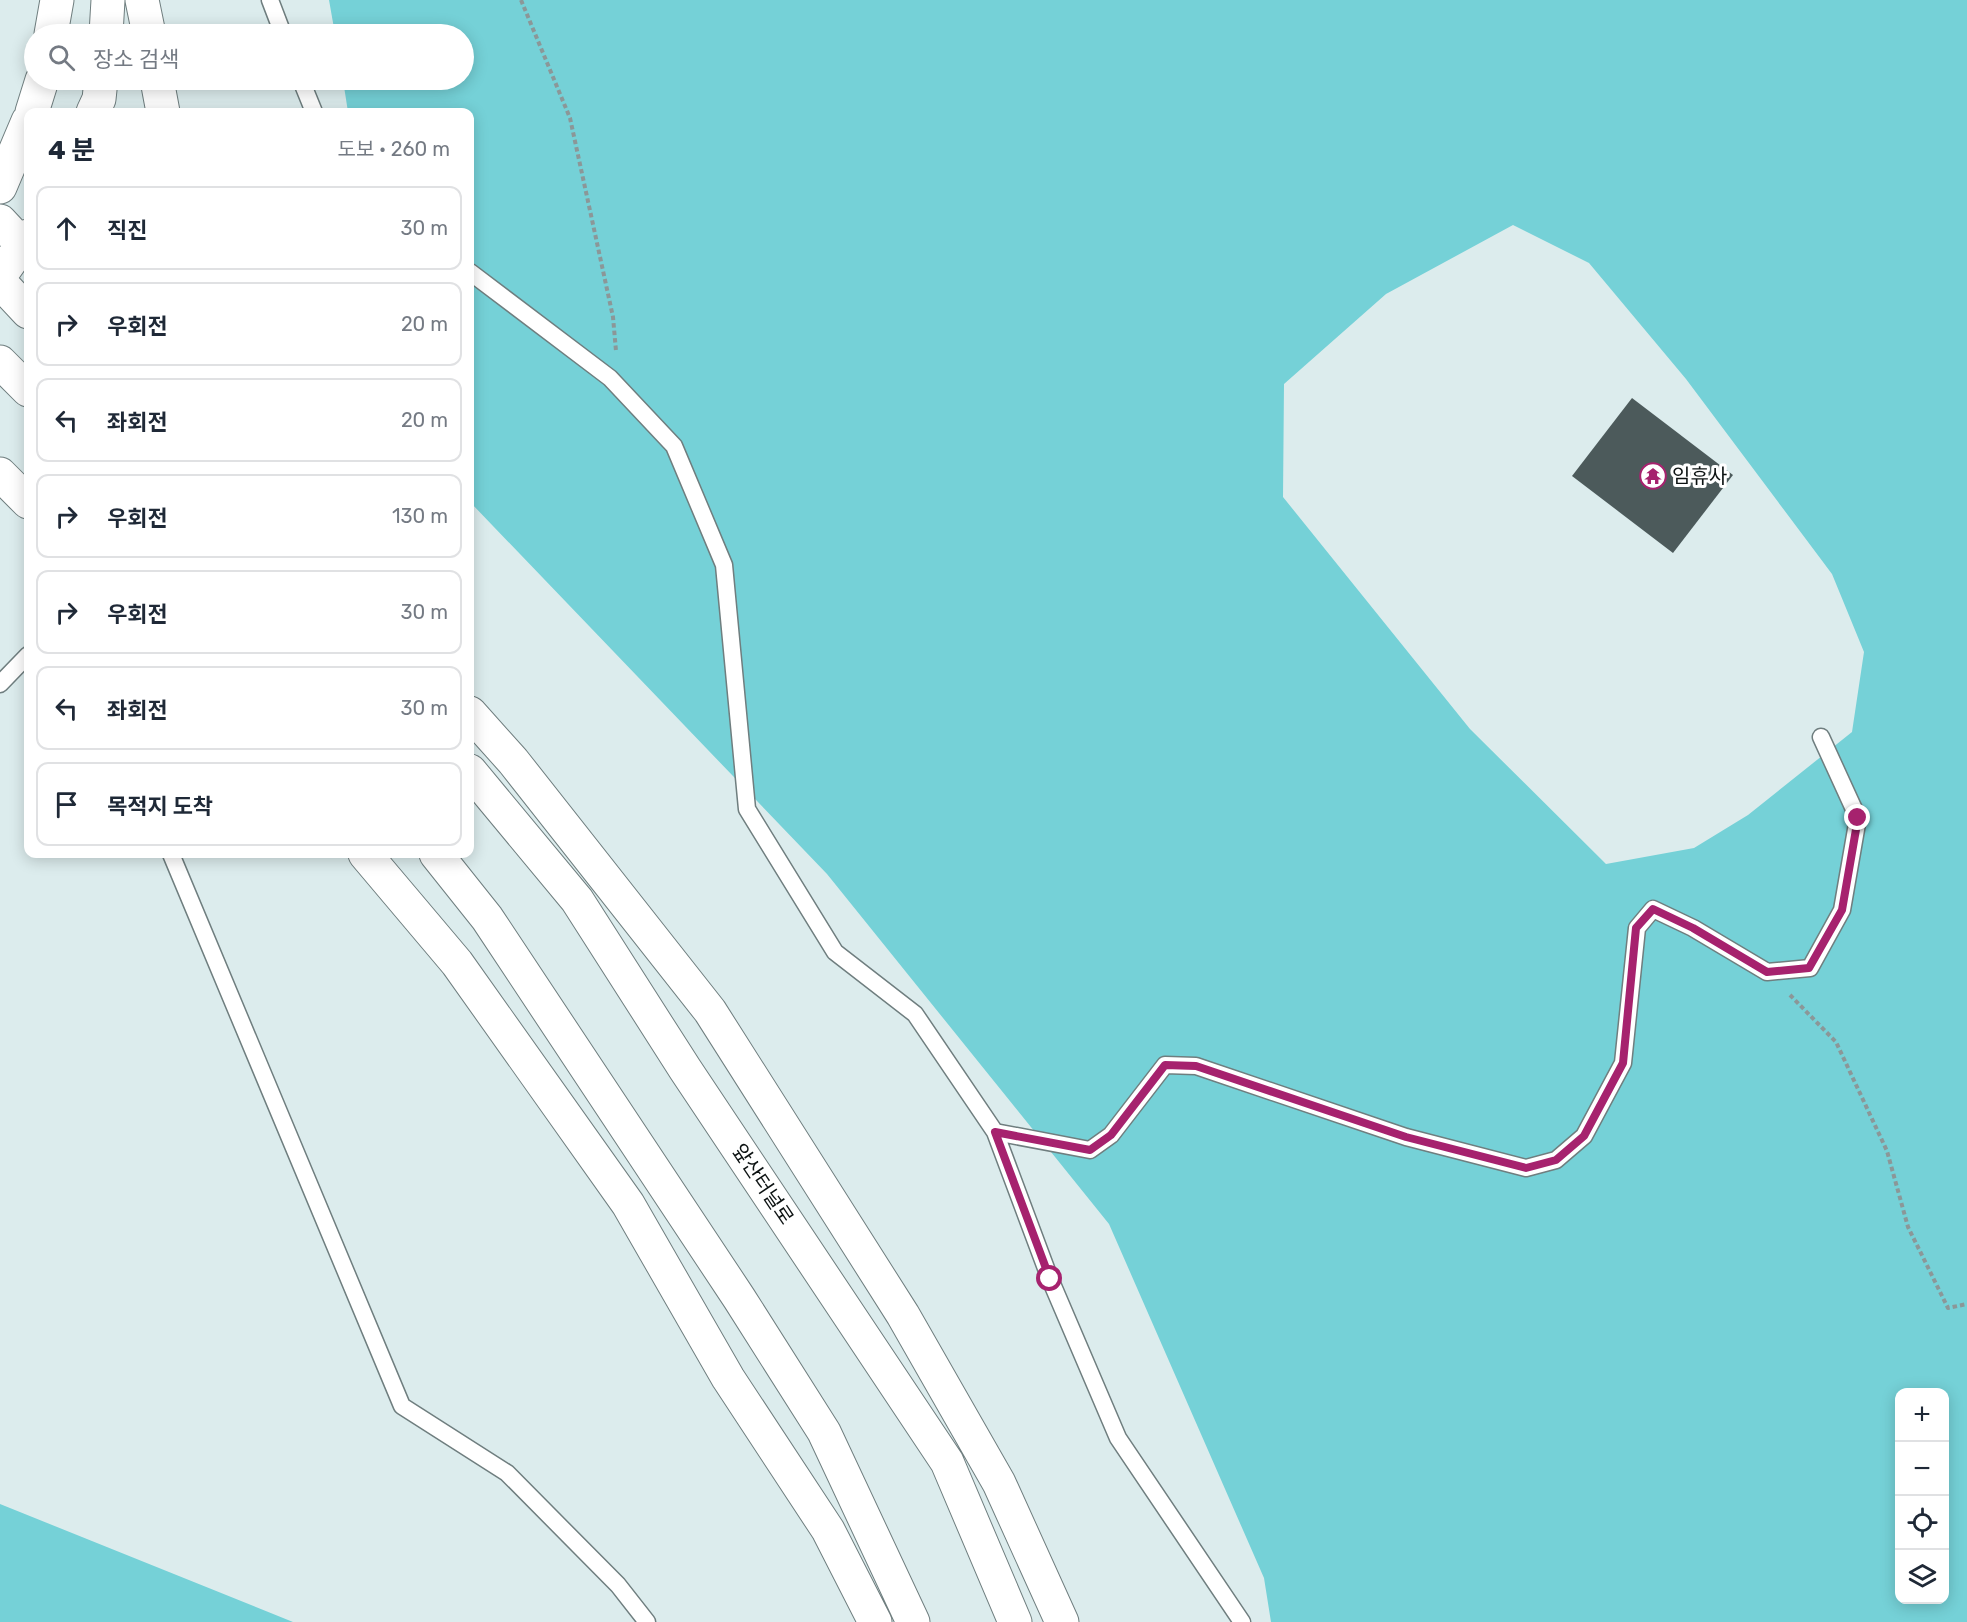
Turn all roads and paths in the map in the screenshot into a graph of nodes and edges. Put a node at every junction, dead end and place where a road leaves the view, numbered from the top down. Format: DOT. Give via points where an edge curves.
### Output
graph roads {
  1 [pos="57,0"];
  2 [pos="108,0"];
  3 [pos="142,0"];
  4 [pos="270,0"];
  5 [pos="521,0"];
  6 [pos="53,24"];
  7 [pos="107,24"];
  8 [pos="147,24"];
  9 [pos="279,24"];
  10 [pos="39,90"];
  11 [pos="100,90"];
  12 [pos="160,90"];
  13 [pos="305,90"];
  14 [pos="33,108"];
  15 [pos="95,108"];
  16 [pos="163,108"];
  17 [pos="312,108"];
  18 [pos="24,131"];
  19 [pos="0,188"];
  20 [pos="0,221"];
  21 [pos="24,241"];
  22 [pos="24,248"];
  23 [pos="474,275"];
  24 [pos="0,276"];
  25 [pos="0,282"];
  26 [pos="24,308"];
  27 [pos="0,362"];
  28 [pos="24,386"];
  29 [pos="619,388"];
  30 [pos="0,474"];
  31 [pos="24,498"];
  32 [pos="24,659"];
  33 [pos="0,684"];
  34 [pos="474,717"];
  35 [pos="1821,737"];
  36 [pos="474,776"];
  37 [pos="173,858"];
  38 [pos="368,858"];
  39 [pos="439,858"];
  40 [pos="1767,972"];
  41 [pos="995,1132"];
  42 [pos="1967,1304"];
  43 [pos="647,1622"];
  44 [pos="874,1622"];
  45 [pos="913,1622"];
  46 [pos="1015,1622"];
  47 [pos="1062,1622"];
  48 [pos="1242,1622"];
  1 -- 6 [label="highway"];
  2 -- 7 [label="highway"];
  3 -- 8 [label="highway"];
  4 -- 9 [label="lane"];
  5 -- 29 [label="path" via="570,118 613,317"];
  10 -- 14 [label="highway"];
  11 -- 15 [label="highway"];
  12 -- 16 [label="highway"];
  13 -- 17 [label="lane"];
  18 -- 19 [label="highway"];
  20 -- 21 [label="highway"];
  22 -- 24 [label="highway"];
  23 -- 29 [label="lane"];
  25 -- 26 [label="highway"];
  27 -- 28 [label="highway"];
  29 -- 41 [label="lane" via="674,446 724,565 747,809 835,952 915,1014"];
  30 -- 31 [label="highway"];
  32 -- 33 [label="lane"];
  34 -- 47 [label="highway" via="513,761 710,1011 903,1315 999,1483"];
  35 -- 40 [label="lane" via="1858,818 1842,910 1809,968"];
  36 -- 46 [label="highway, 앞산터널로" via="577,900 947,1462"];
  37 -- 43 [label="lane" via="402,1406 507,1473 618,1585"];
  38 -- 44 [label="highway" via="457,963 628,1204 728,1378 828,1530"];
  39 -- 45 [label="highway" via="487,918 824,1432"];
  40 -- 41 [label="lane" via="1653,909 1636,928 1623,1063 1584,1136 1556,1160 1526,1168 1406,1137 1196,1066 1165,1065 1111,1135 1090,1150"];
  40 -- 42 [label="path" via="1836,1042 1887,1151 1908,1227 1948,1308"];
  41 -- 48 [label="lane" via="1050,1279 1118,1438"];
}
